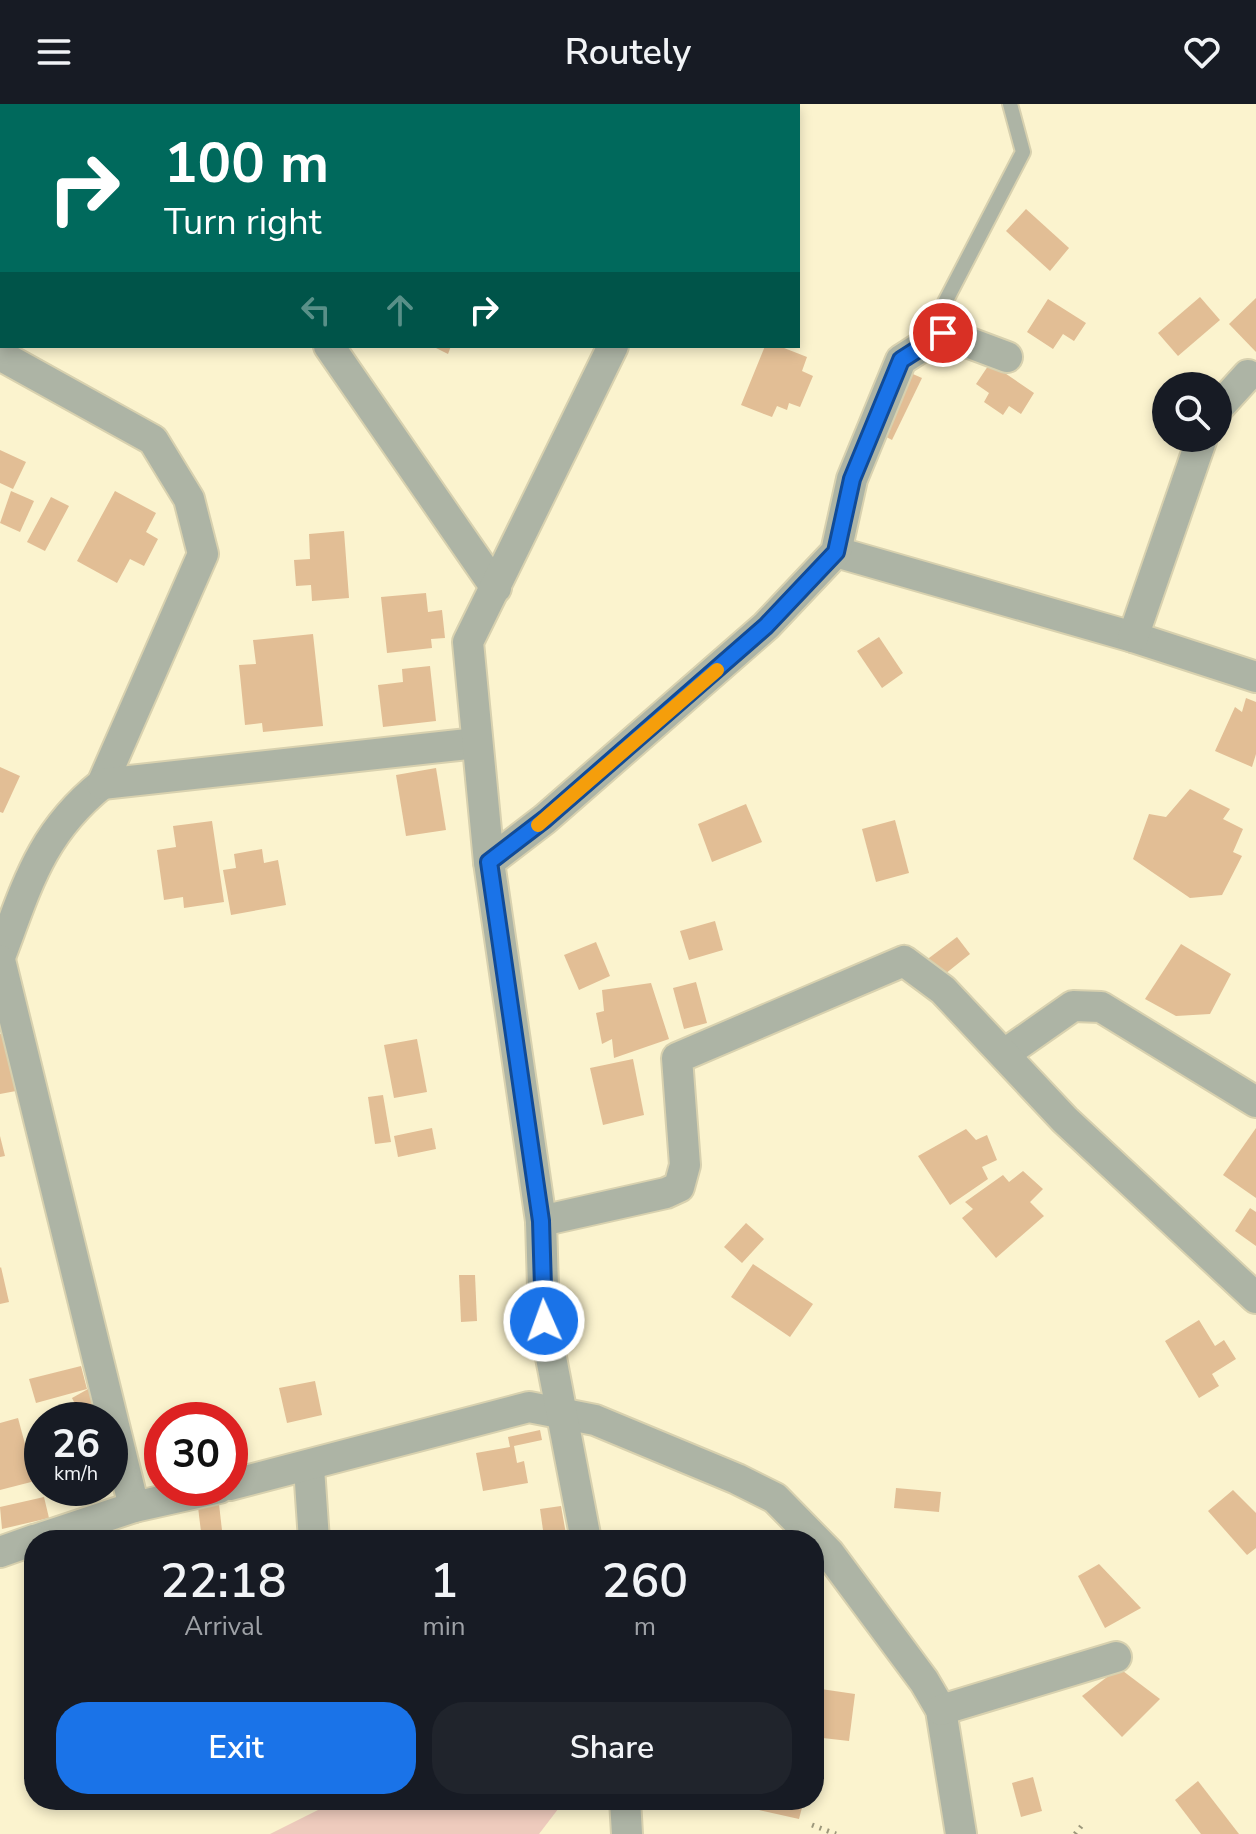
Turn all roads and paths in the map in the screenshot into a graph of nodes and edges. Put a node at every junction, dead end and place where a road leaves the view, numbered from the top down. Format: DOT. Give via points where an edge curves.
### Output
graph roads {
  1 [pos="1010,104"];
  2 [pos="927,337"];
  3 [pos="330,348"];
  4 [pos="612,348"];
  5 [pos="0,355"];
  6 [pos="1007,357"];
  7 [pos="1248,375"];
  8 [pos="1232,393"];
  9 [pos="1197,452"];
  10 [pos="836,552"];
  11 [pos="496,588"];
  12 [pos="1133,637"];
  13 [pos="1256,677"];
  14 [pos="477,743"];
  15 [pos="102,784"];
  16 [pos="489,862"];
  17 [pos="0,959"];
  18 [pos="1006,1053"];
  19 [pos="1256,1102"];
  20 [pos="541,1221"];
  21 [pos="1256,1298"];
  22 [pos="559,1412"];
  23 [pos="309,1468"];
  24 [pos="248,1481"];
  25 [pos="144,1505"];
  26 [pos="134,1507"];
  27 [pos="65,1530"];
  28 [pos="313,1530"];
  29 [pos="584,1530"];
  30 [pos="806,1530"];
  31 [pos="24,1544"];
  32 [pos="824,1548"];
  33 [pos="0,1552"];
  34 [pos="1116,1657"];
  35 [pos="941,1710"];
  36 [pos="626,1810"];
  37 [pos="1083,1824"];
  38 [pos="812,1825"];
  39 [pos="627,1834"];
  40 [pos="836,1834"];
  41 [pos="961,1834"];
  42 [pos="1075,1834"];
  1 -- 2 [label="lane" via="1023,152"];
  3 -- 11 [label="street"];
  4 -- 11 [label="street"];
  5 -- 15 [label="street" via="153,440 189,499 203,554"];
  6 -- 10 [label="street" via="943,333 901,360 852,479"];
  7 -- 8 [label="street"];
  9 -- 12 [label="street"];
  10 -- 12 [label="street"];
  10 -- 16 [label="street" via="766,626"];
  11 -- 14 [label="street" via="468,642"];
  12 -- 13 [label="street"];
  14 -- 15 [label="street"];
  14 -- 16 [label="street"];
  15 -- 17 [label="street" via="71,809 36,861"];
  16 -- 20 [label="street"];
  17 -- 26 [label="street"];
  18 -- 19 [label="street" via="1073,1006 1101,1007"];
  18 -- 20 [label="street" via="943,990 904,961 886,966 677,1058 685,1165 679,1187"];
  18 -- 21 [label="street" via="1065,1120"];
  20 -- 22 [label="street" via="544,1321"];
  22 -- 23 [label="street" via="529,1407"];
  22 -- 29 [label="street"];
  22 -- 30 [label="street" via="595,1420 775,1498"];
  23 -- 24 [label="street"];
  23 -- 28 [label="street"];
  25 -- 26 [label="street"];
  26 -- 27 [label="street"];
  31 -- 33 [label="street"];
  32 -- 35 [label="street"];
  34 -- 35 [label="street"];
  35 -- 41 [label="street"];
  36 -- 39 [label="street"];
  37 -- 42 [label="path"];
  38 -- 40 [label="path"];
}
